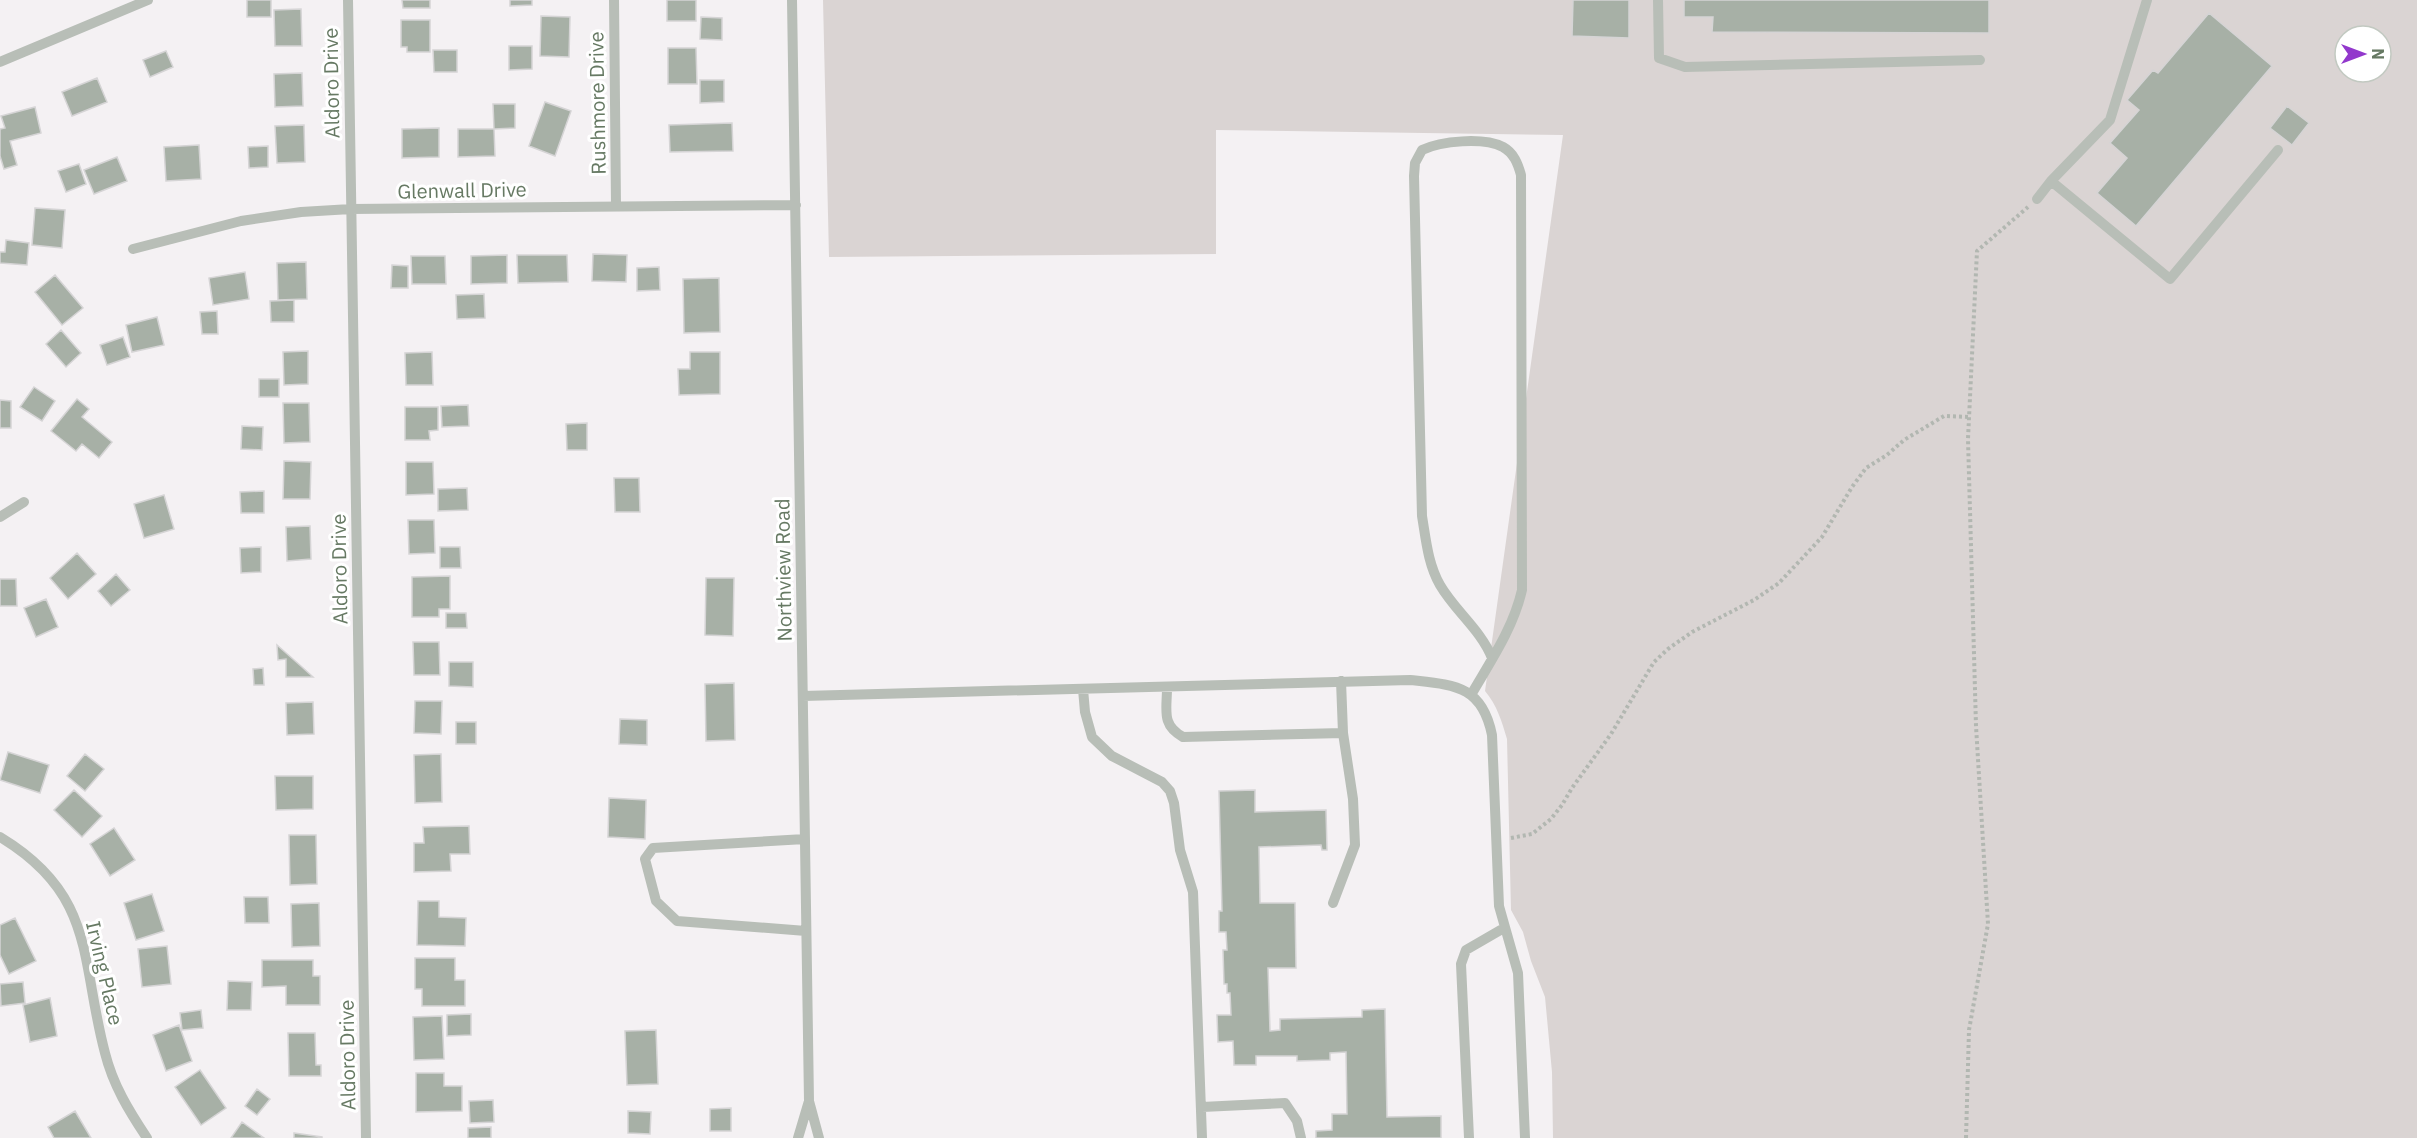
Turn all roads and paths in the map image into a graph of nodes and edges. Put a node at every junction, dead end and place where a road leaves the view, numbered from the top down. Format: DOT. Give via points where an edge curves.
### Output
graph roads {
  1 [pos="148,0"];
  2 [pos="348,0"];
  3 [pos="614,0"];
  4 [pos="792,0"];
  5 [pos="1658,0"];
  6 [pos="2147,0"];
  7 [pos="1980,60"];
  8 [pos="0,62"];
  9 [pos="2278,150"];
  10 [pos="2051,181"];
  11 [pos="2037,199"];
  12 [pos="796,205"];
  13 [pos="616,206"];
  14 [pos="351,209"];
  15 [pos="133,249"];
  16 [pos="1969,417"];
  17 [pos="24,502"];
  18 [pos="0,517"];
  19 [pos="1492,658"];
  20 [pos="1341,681"];
  21 [pos="1167,688"];
  22 [pos="1083,689"];
  23 [pos="1471,695"];
  24 [pos="803,696"];
  25 [pos="1343,733"];
  26 [pos="0,837"];
  27 [pos="805,839"];
  28 [pos="1495,839"];
  29 [pos="1333,903"];
  30 [pos="1504,928"];
  31 [pos="806,931"];
  32 [pos="809,1101"];
  33 [pos="1202,1107"];
  34 [pos="147,1138"];
  35 [pos="366,1138"];
  36 [pos="798,1138"];
  37 [pos="819,1138"];
  38 [pos="1202,1138"];
  39 [pos="1301,1138"];
  40 [pos="1470,1138"];
  41 [pos="1524,1138"];
  42 [pos="1966,1138"];
  1 -- 8 [label="street"];
  2 -- 14 [label="street, Aldoro Drive"];
  3 -- 13 [label="street, Rushmore Drive"];
  4 -- 12 [label="street, Northview Road"];
  5 -- 7 [label="street" via="1659,58 1685,67"];
  6 -- 10 [label="street" via="2110,120"];
  9 -- 10 [label="street" via="2170,279"];
  10 -- 11 [label="street"];
  11 -- 16 [label="path" via="1977,251"];
  12 -- 13 [label="street, Glenwall Drive"];
  12 -- 24 [label="street, Northview Road"];
  13 -- 14 [label="street, Glenwall Drive"];
  14 -- 15 [label="street, Glenwall Drive" via="241,221"];
  14 -- 35 [label="street, Aldoro Drive"];
  16 -- 28 [label="path" via="1944,416 1866,468 1822,537 1779,583 1692,632 1654,662 1611,734 1551,819 1532,834"];
  16 -- 42 [label="path" via="1976,726 1988,924 1969,1029"];
  17 -- 18 [label="street"];
  19 -- 19 [label="street" via="1514,616 1522,590 1521,175 1512,155 1504,148 1477,142 1444,143 1422,150 1414,176 1422,516 1428,554 1440,584 1486,643"];
  19 -- 23 [label="street"];
  20 -- 21 [label="street"];
  20 -- 23 [label="street" via="1410,680 1460,688"];
  20 -- 25 [label="street"];
  21 -- 22 [label="street"];
  21 -- 25 [label="street" via="1167,720 1171,730 1183,737"];
  22 -- 24 [label="street"];
  22 -- 33 [label="street" via="1092,737 1112,756 1162,782 1174,803 1180,850 1193,892"];
  23 -- 28 [label="street" via="1488,713 1492,735"];
  24 -- 27 [label="street, Northview Road"];
  25 -- 29 [label="street" via="1355,845"];
  26 -- 34 [label="street, Irving Place" via="26,852 50,876 77,923 105,1053 128,1111"];
  27 -- 31 [label="street, Northview Road"];
  27 -- 31 [label="street" via="653,849 645,859 656,901 677,921"];
  28 -- 30 [label="street"];
  30 -- 40 [label="street" via="1466,950 1461,964"];
  30 -- 41 [label="street" via="1518,973"];
  31 -- 32 [label="street, Northview Road"];
  32 -- 36 [label="street, Northview Road"];
  32 -- 37 [label="street"];
  33 -- 38 [label="street"];
  33 -- 39 [label="street" via="1285,1103 1297,1121"];
}
